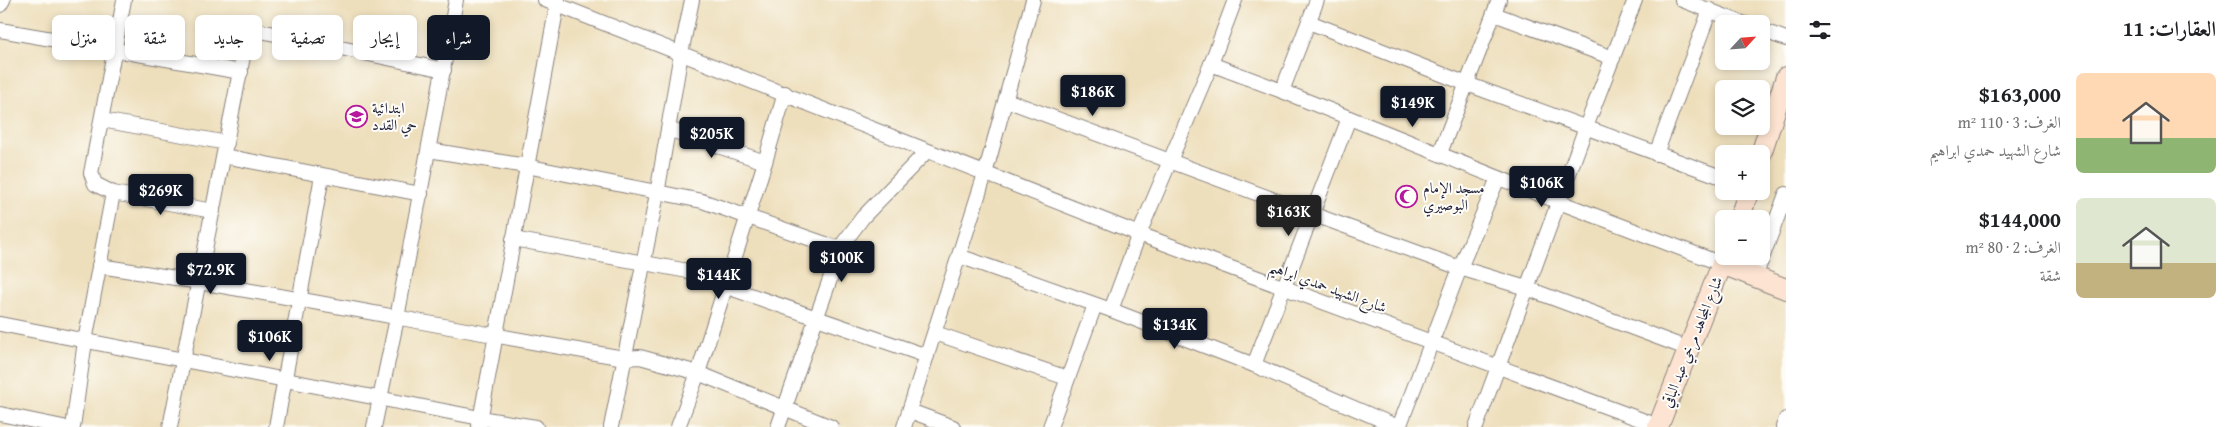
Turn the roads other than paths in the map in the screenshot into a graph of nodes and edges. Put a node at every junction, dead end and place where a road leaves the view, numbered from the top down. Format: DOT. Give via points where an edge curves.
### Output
graph roads {
  1 [pos="3,0"];
  2 [pos="124,0"];
  3 [pos="456,0"];
  4 [pos="692,0"];
  5 [pos="1033,0"];
  6 [pos="1235,0"];
  7 [pos="1317,0"];
  8 [pos="1499,0"];
  9 [pos="1635,0"];
  10 [pos="1682,0"];
  11 [pos="553,2"];
  12 [pos="0,5"];
  13 [pos="1710,10"];
  14 [pos="1494,14"];
  15 [pos="1722,15"];
  16 [pos="1309,22"];
  17 [pos="0,30"];
  18 [pos="1770,33"];
  19 [pos="1786,39"];
  20 [pos="116,48"];
  21 [pos="681,54"];
  22 [pos="1612,58"];
  23 [pos="1211,64"];
  24 [pos="444,70"];
  25 [pos="241,72"];
  26 [pos="1786,77"];
  27 [pos="1467,84"];
  28 [pos="1282,91"];
  29 [pos="785,93"];
  30 [pos="1006,100"];
  31 [pos="1783,100"];
  32 [pos="1349,118"];
  33 [pos="102,120"];
  34 [pos="1586,127"];
  35 [pos="668,129"];
  36 [pos="1765,145"];
  37 [pos="225,150"];
  38 [pos="429,150"];
  39 [pos="927,151"];
  40 [pos="1440,153"];
  41 [pos="1656,154"];
  42 [pos="1170,161"];
  43 [pos="765,162"];
  44 [pos="526,166"];
  45 [pos="985,174"];
  46 [pos="1715,175"];
  47 [pos="322,176"];
  48 [pos="1498,178"];
  49 [pos="113,193"];
  50 [pos="420,194"];
  51 [pos="657,194"];
  52 [pos="1786,194"];
  53 [pos="1559,202"];
  54 [pos="213,211"];
  55 [pos="1312,214"];
  56 [pos="746,216"];
  57 [pos="1139,234"];
  58 [pos="512,238"];
  59 [pos="840,249"];
  60 [pos="959,256"];
  61 [pos="1715,257"];
  62 [pos="643,261"];
  63 [pos="1722,265"];
  64 [pos="1733,265"];
  65 [pos="99,266"];
  66 [pos="1460,268"];
  67 [pos="1755,277"];
  68 [pos="199,281"];
  69 [pos="724,286"];
  70 [pos="1285,288"];
  71 [pos="1526,288"];
  72 [pos="1786,290"];
  73 [pos="298,299"];
  74 [pos="1095,305"];
  75 [pos="1110,310"];
  76 [pos="816,317"];
  77 [pos="397,318"];
  78 [pos="0,324"];
  79 [pos="935,333"];
  80 [pos="496,337"];
  81 [pos="84,341"];
  82 [pos="1432,342"];
  83 [pos="1689,349"];
  84 [pos="927,356"];
  85 [pos="625,358"];
  86 [pos="185,359"];
  87 [pos="1254,365"];
  88 [pos="1499,368"];
  89 [pos="698,373"];
  90 [pos="1067,378"];
  91 [pos="283,379"];
  92 [pos="380,399"];
  93 [pos="784,409"];
  94 [pos="910,411"];
  95 [pos="0,414"];
  96 [pos="1786,419"];
  97 [pos="479,422"];
  98 [pos="825,426"];
  99 [pos="63,427"];
  100 [pos="73,427"];
  101 [pos="170,427"];
  102 [pos="276,427"];
  103 [pos="374,427"];
  104 [pos="536,427"];
  105 [pos="610,427"];
  106 [pos="678,427"];
  107 [pos="778,427"];
  108 [pos="904,427"];
  109 [pos="953,427"];
  110 [pos="1050,427"];
  111 [pos="1398,427"];
  112 [pos="1476,427"];
  113 [pos="1659,427"];
  114 [pos="1783,427"];
  1 -- 12 [label="street"];
  2 -- 20 [label="street"];
  3 -- 24 [label="street"];
  4 -- 21 [label="street"];
  5 -- 30 [label="street"];
  6 -- 23 [label="street"];
  7 -- 16 [label="street"];
  8 -- 14 [label="street"];
  9 -- 22 [label="street"];
  10 -- 13 [label="street"];
  11 -- 21 [label="street, شارع الشهيد حمدي ابراهيم"];
  11 -- 44 [label="street"];
  13 -- 15 [label="street"];
  13 -- 41 [label="street"];
  14 -- 22 [label="street"];
  14 -- 27 [label="street"];
  16 -- 27 [label="street"];
  16 -- 28 [label="street"];
  17 -- 20 [label="street"];
  18 -- 19 [label="street"];
  20 -- 25 [label="street"];
  20 -- 33 [label="street"];
  21 -- 29 [label="street, شارع الشهيد حمدي ابراهيم"];
  21 -- 35 [label="street"];
  22 -- 34 [label="street"];
  23 -- 28 [label="street"];
  23 -- 42 [label="street"];
  24 -- 25 [label="street" via="256,30 248,31"];
  24 -- 38 [label="street"];
  25 -- 37 [label="street"];
  26 -- 31 [label="street"];
  27 -- 34 [label="street"];
  27 -- 40 [label="street"];
  28 -- 32 [label="street"];
  29 -- 39 [label="street, شارع الشهيد حمدي ابراهيم"];
  29 -- 43 [label="street"];
  30 -- 42 [label="street"];
  30 -- 45 [label="street"];
  31 -- 36 [label="street"];
  32 -- 40 [label="street"];
  32 -- 55 [label="street"];
  33 -- 37 [label="street"];
  33 -- 49 [label="street" via="91,173 94,184"];
  34 -- 41 [label="street"];
  34 -- 53 [label="street"];
  35 -- 43 [label="street"];
  35 -- 51 [label="street"];
  37 -- 47 [label="street"];
  37 -- 54 [label="street"];
  38 -- 44 [label="street"];
  38 -- 50 [label="street"];
  39 -- 45 [label="street, شارع الشهيد حمدي ابراهيم"];
  39 -- 59 [label="street" via="862,217"];
  40 -- 48 [label="street"];
  41 -- 46 [label="street"];
  42 -- 55 [label="street"];
  42 -- 57 [label="street"];
  43 -- 56 [label="street"];
  44 -- 51 [label="street"];
  44 -- 58 [label="street"];
  45 -- 57 [label="street, شارع الشهيد حمدي ابراهيم"];
  45 -- 60 [label="street"];
  47 -- 50 [label="street"];
  47 -- 73 [label="street"];
  48 -- 53 [label="street"];
  48 -- 66 [label="street"];
  49 -- 54 [label="street"];
  49 -- 65 [label="street"];
  50 -- 77 [label="street"];
  51 -- 56 [label="street" via="702,201"];
  51 -- 62 [label="street"];
  52 -- 67 [label="street"];
  53 -- 61 [label="street"];
  53 -- 71 [label="street"];
  54 -- 68 [label="street"];
  55 -- 66 [label="street"];
  55 -- 70 [label="street"];
  56 -- 59 [label="street"];
  56 -- 69 [label="street"];
  57 -- 70 [label="street, شارع الشهيد حمدي ابراهيم"];
  57 -- 75 [label="street"];
  58 -- 62 [label="street"];
  58 -- 80 [label="street"];
  59 -- 76 [label="street"];
  60 -- 74 [label="street"];
  60 -- 79 [label="street"];
  62 -- 69 [label="street" via="688,271"];
  62 -- 85 [label="street"];
  63 -- 83 [label="street, شارع المجاهد مرخي عبد الباقي"];
  64 -- 67 [label="street"];
  65 -- 68 [label="street"];
  65 -- 81 [label="street"];
  66 -- 71 [label="street"];
  66 -- 82 [label="street"];
  67 -- 72 [label="street"];
  68 -- 73 [label="street"];
  68 -- 86 [label="street"];
  69 -- 76 [label="street"];
  69 -- 89 [label="street"];
  70 -- 82 [label="street, شارع الشهيد حمدي ابراهيم"];
  70 -- 87 [label="street"];
  71 -- 83 [label="street"];
  71 -- 88 [label="street"];
  73 -- 77 [label="street"];
  73 -- 91 [label="street"];
  74 -- 75 [label="street"];
  74 -- 90 [label="street"];
  75 -- 87 [label="street"];
  76 -- 84 [label="street"];
  76 -- 93 [label="street"];
  77 -- 80 [label="street"];
  77 -- 92 [label="street"];
  78 -- 81 [label="street"];
  79 -- 84 [label="street"];
  79 -- 90 [label="street"];
  80 -- 85 [label="street"];
  80 -- 97 [label="street"];
  81 -- 86 [label="street"];
  81 -- 100 [label="street"];
  82 -- 88 [label="street, شارع الشهيد حمدي ابراهيم"];
  82 -- 111 [label="street"];
  83 -- 113 [label="street, شارع المجاهد مرخي عبد الباقي"];
  84 -- 94 [label="street"];
  85 -- 89 [label="street" via="640,357"];
  85 -- 105 [label="street"];
  86 -- 91 [label="street"];
  86 -- 101 [label="street"];
  87 -- 111 [label="street"];
  88 -- 112 [label="street"];
  88 -- 113 [label="street, شارع الشهيد حمدي ابراهيم"];
  89 -- 93 [label="street"];
  89 -- 106 [label="street"];
  90 -- 110 [label="street"];
  91 -- 92 [label="street"];
  91 -- 102 [label="street"];
  92 -- 97 [label="street"];
  92 -- 103 [label="street"];
  93 -- 98 [label="street"];
  93 -- 107 [label="street"];
  94 -- 108 [label="street"];
  94 -- 109 [label="street"];
  95 -- 99 [label="street"];
  96 -- 114 [label="street"];
  97 -- 104 [label="street"];
}
